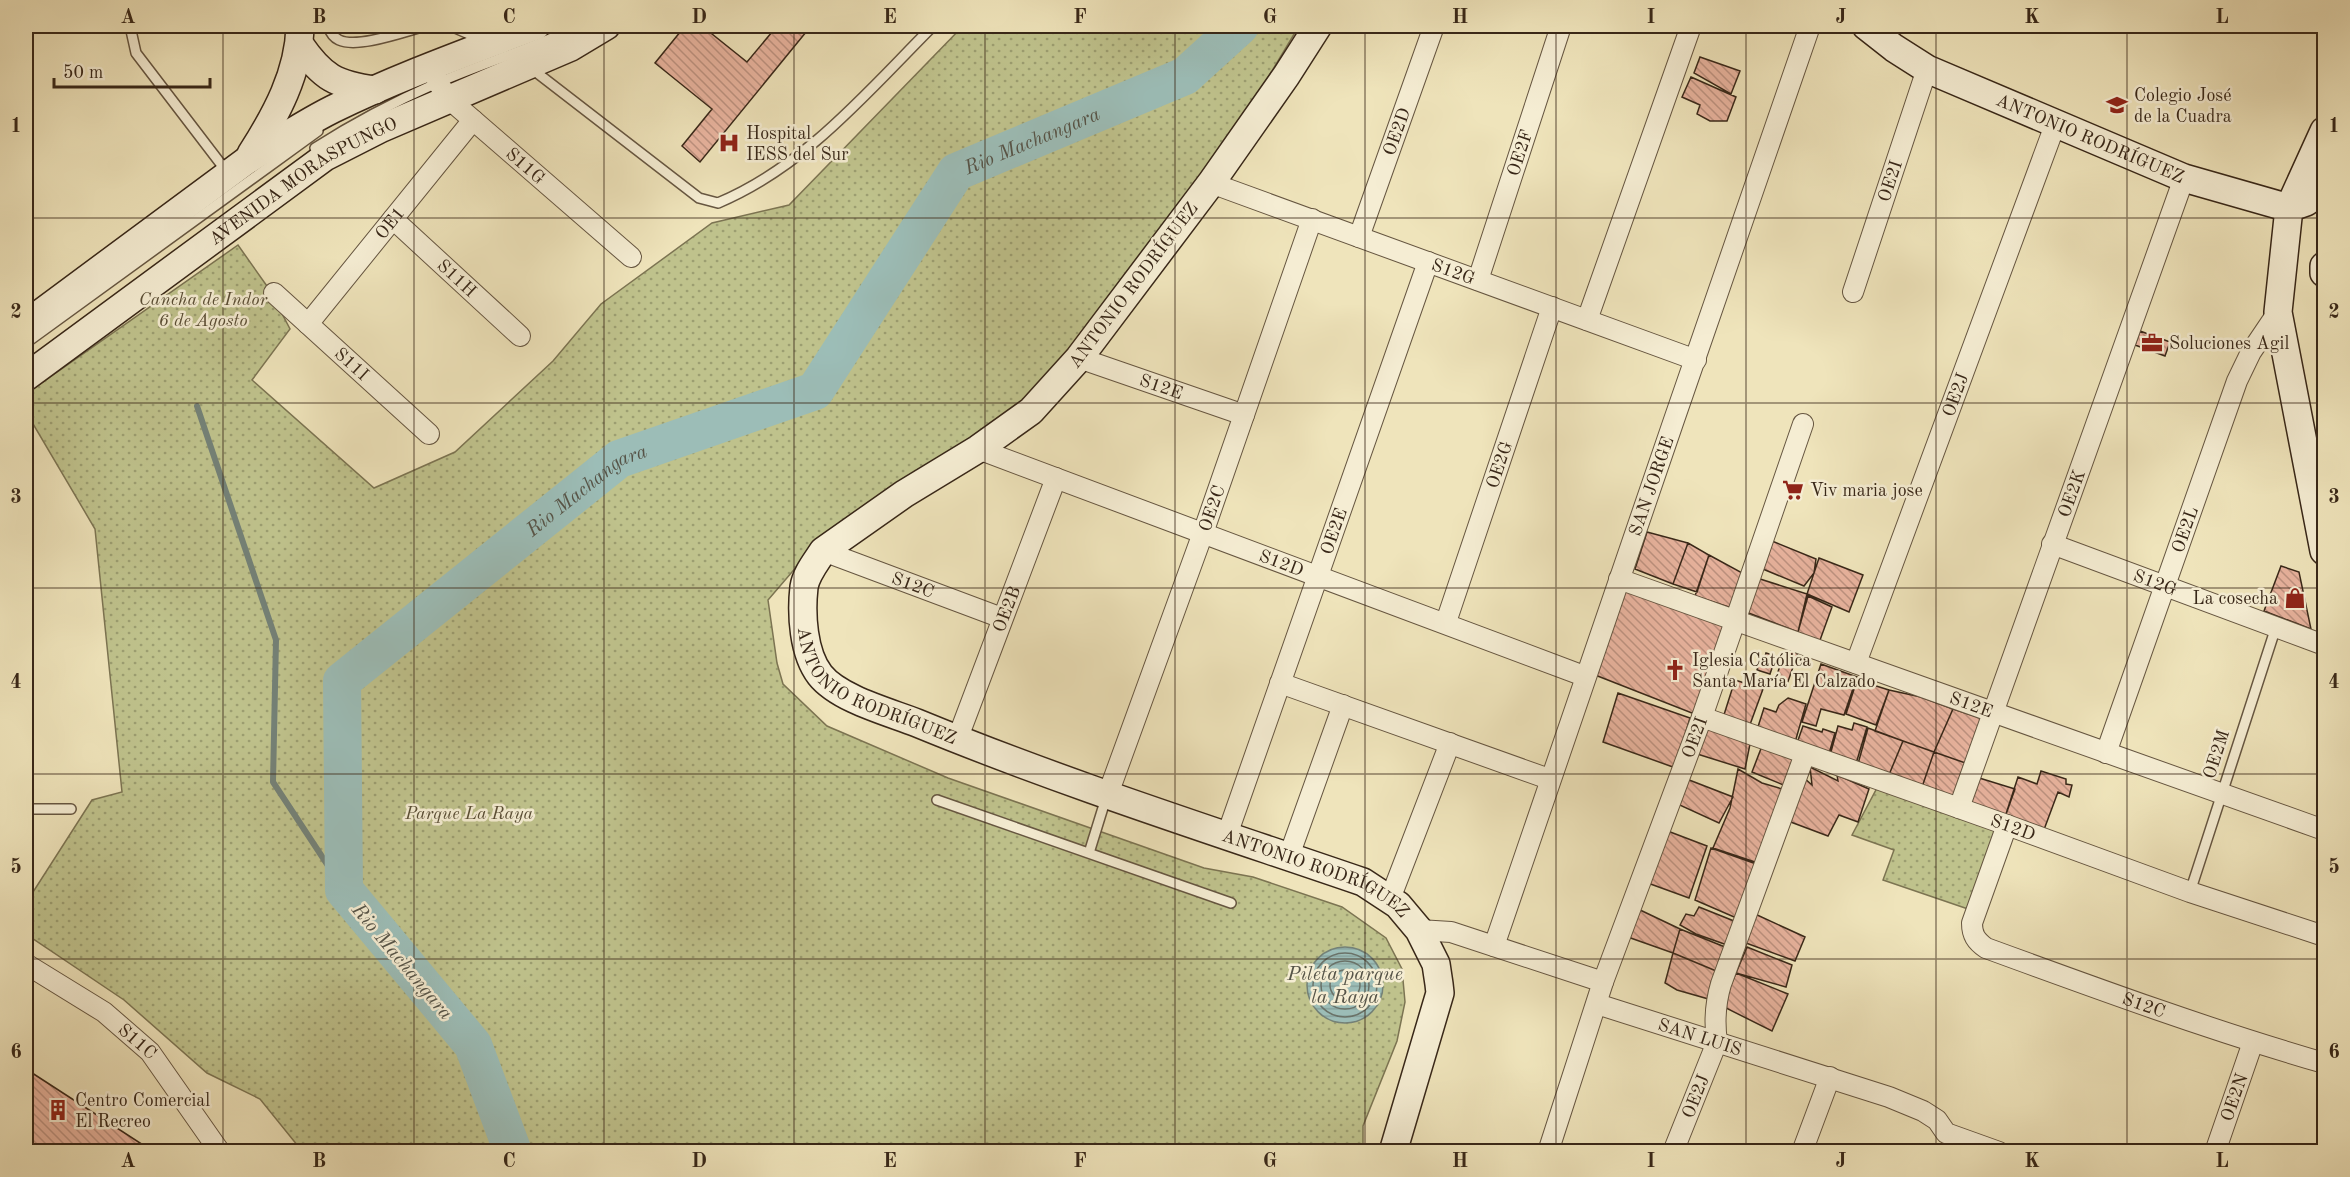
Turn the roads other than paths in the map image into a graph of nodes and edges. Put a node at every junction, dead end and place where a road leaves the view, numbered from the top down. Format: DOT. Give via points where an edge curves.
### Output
graph roads {
  1 [pos="130,26"];
  2 [pos="328,26"];
  3 [pos="428,26"];
  4 [pos="536,26"];
  5 [pos="545,26"];
  6 [pos="579,26"];
  7 [pos="606,26"];
  8 [pos="933,26"];
  9 [pos="1317,26"];
  10 [pos="1434,26"];
  11 [pos="1561,26"];
  12 [pos="1691,26"];
  13 [pos="1810,26"];
  14 [pos="1866,26"];
  15 [pos="299,42"];
  16 [pos="490,44"];
  17 [pos="527,65"];
  18 [pos="1928,69"];
  19 [pos="438,80"];
  20 [pos="375,90"];
  21 [pos="472,120"];
  22 [pos="332,121"];
  23 [pos="2055,125"];
  24 [pos="323,127"];
  25 [pos="2325,131"];
  26 [pos="284,136"];
  27 [pos="303,157"];
  28 [pos="237,167"];
  29 [pos="2184,178"];
  30 [pos="2322,178"];
  31 [pos="1211,183"];
  32 [pos="2289,208"];
  33 [pos="393,219"];
  34 [pos="1312,219"];
  35 [pos="1359,237"];
  36 [pos="631,257"];
  37 [pos="1428,262"];
  38 [pos="2325,266"];
  39 [pos="2325,273"];
  40 [pos="1478,280"];
  41 [pos="1852,292"];
  42 [pos="274,293"];
  43 [pos="1552,307"];
  44 [pos="2278,312"];
  45 [pos="1587,320"];
  46 [pos="26,324"];
  47 [pos="308,324"];
  48 [pos="520,336"];
  49 [pos="26,343"];
  50 [pos="1079,358"];
  51 [pos="1696,360"];
  52 [pos="26,377"];
  53 [pos="1244,416"];
  54 [pos="1803,424"];
  55 [pos="429,434"];
  56 [pos="978,448"];
  57 [pos="1056,478"];
  58 [pos="1203,533"];
  59 [pos="2052,544"];
  60 [pos="823,551"];
  61 [pos="2325,551"];
  62 [pos="1317,576"];
  63 [pos="1618,579"];
  64 [pos="2164,585"];
  65 [pos="1002,618"];
  66 [pos="1736,621"];
  67 [pos="1446,622"];
  68 [pos="2276,627"];
  69 [pos="2325,645"];
  70 [pos="1856,663"];
  71 [pos="1584,675"];
  72 [pos="1280,683"];
  73 [pos="1342,705"];
  74 [pos="1993,713"];
  75 [pos="1702,717"];
  76 [pos="957,740"];
  77 [pos="1449,743"];
  78 [pos="2106,753"];
  79 [pos="1805,754"];
  80 [pos="1550,779"];
  81 [pos="2221,793"];
  82 [pos="1108,794"];
  83 [pos="937,800"];
  84 [pos="1959,808"];
  85 [pos="26,809"];
  86 [pos="72,809"];
  87 [pos="2007,825"];
  88 [pos="2325,830"];
  89 [pos="1227,835"];
  90 [pos="1089,853"];
  91 [pos="1289,856"];
  92 [pos="2190,892"];
  93 [pos="1390,899"];
  94 [pos="1231,903"];
  95 [pos="1419,930"];
  96 [pos="2325,936"];
  97 [pos="1494,946"];
  98 [pos="26,964"];
  99 [pos="1603,982"];
  100 [pos="1597,1004"];
  101 [pos="1717,1042"];
  102 [pos="2253,1042"];
  103 [pos="2325,1064"];
  104 [pos="1830,1077"];
  105 [pos="1947,1142"];
  106 [pos="220,1152"];
  107 [pos="1393,1152"];
  108 [pos="1548,1152"];
  109 [pos="1673,1152"];
  110 [pos="1802,1152"];
  111 [pos="1999,1152"];
  112 [pos="2215,1152"];
  1 -- 28 [label="lane" via="136,53"];
  2 -- 3 [label="lane" via="339,40 355,43"];
  3 -- 16 [label="lane" via="453,27"];
  4 -- 16 [label="street, AVENIDA MORASPUNGO"];
  5 -- 19 [label="lane"];
  6 -- 19 [label="lane"];
  7 -- 17 [label="street, AVENIDA MORASPUNGO" via="571,47"];
  8 -- 17 [label="lane" via="793,162 718,203 699,198"];
  9 -- 31 [label="street, ANTONIO RODRÍGUEZ"];
  10 -- 35 [label="street, OE2D"];
  11 -- 40 [label="street, OE2F"];
  12 -- 45 [label="street"];
  13 -- 51 [label="street, SAN JORGE"];
  14 -- 18 [label="street, ANTONIO RODRÍGUEZ"];
  15 -- 20 [label="street" via="319,70 330,78 350,87"];
  15 -- 26 [label="street" via="302,88"];
  15 -- 28 [label="street" via="275,114"];
  16 -- 19 [label="street, AVENIDA MORASPUNGO"];
  17 -- 19 [label="street, AVENIDA MORASPUNGO"];
  18 -- 23 [label="street, ANTONIO RODRÍGUEZ"];
  18 -- 41 [label="street, OE2I"];
  19 -- 20 [label="street, AVENIDA MORASPUNGO"];
  19 -- 21 [label="street, S11G"];
  19 -- 22 [label="lane" via="414,78"];
  19 -- 27 [label="lane" via="353,124"];
  19 -- 52 [label="street, AVENIDA MORASPUNGO" via="382,128 325,157"];
  20 -- 26 [label="street, AVENIDA MORASPUNGO"];
  21 -- 33 [label="street, OE1"];
  21 -- 36 [label="street, S11G"];
  23 -- 29 [label="street, ANTONIO RODRÍGUEZ"];
  23 -- 70 [label="street, OE2J"];
  24 -- 49 [label="lane"];
  25 -- 32 [label="street"];
  26 -- 28 [label="street, AVENIDA MORASPUNGO"];
  28 -- 46 [label="street, AVENIDA MORASPUNGO"];
  29 -- 32 [label="street, ANTONIO RODRÍGUEZ"];
  29 -- 59 [label="street, OE2K"];
  30 -- 32 [label="street" via="2306,202"];
  31 -- 34 [label="street, S12G"];
  31 -- 50 [label="street, ANTONIO RODRÍGUEZ"];
  32 -- 44 [label="street"];
  33 -- 47 [label="street, OE1"];
  33 -- 48 [label="street, S11H"];
  34 -- 35 [label="street, S12G"];
  34 -- 53 [label="street, OE2C"];
  35 -- 37 [label="street, S12G"];
  37 -- 40 [label="street, S12G"];
  37 -- 62 [label="street, OE2E"];
  38 -- 39 [label="street"];
  40 -- 43 [label="street, S12G"];
  42 -- 47 [label="street, S11I"];
  43 -- 45 [label="street, S12G"];
  43 -- 67 [label="street, OE2G"];
  44 -- 61 [label="street"];
  44 -- 64 [label="street, OE2L" via="2237,381"];
  45 -- 51 [label="street, S12G"];
  47 -- 55 [label="street, S11I"];
  50 -- 53 [label="street, S12E"];
  50 -- 56 [label="street, ANTONIO RODRÍGUEZ" via="1031,411"];
  51 -- 63 [label="street, SAN JORGE"];
  53 -- 58 [label="street, OE2C"];
  54 -- 66 [label="street, OE2I"];
  56 -- 57 [label="street, S12D"];
  56 -- 60 [label="street, ANTONIO RODRÍGUEZ"];
  57 -- 58 [label="street, S12D"];
  57 -- 65 [label="street, OE2B"];
  58 -- 62 [label="street, S12D"];
  58 -- 82 [label="street, OE2C"];
  59 -- 64 [label="street, S12G"];
  59 -- 74 [label="street, OE2K"];
  60 -- 65 [label="street, S12C"];
  60 -- 76 [label="street, ANTONIO RODRÍGUEZ" via="804,586 802,624 821,677 850,696"];
  62 -- 67 [label="street, S12D"];
  62 -- 72 [label="street, OE2E"];
  63 -- 66 [label="street, S12E"];
  63 -- 71 [label="street, SAN JORGE"];
  64 -- 68 [label="street, S12G"];
  64 -- 78 [label="street, OE2L"];
  65 -- 76 [label="street, OE2B"];
  66 -- 70 [label="street, S12E"];
  66 -- 75 [label="street, OE2I"];
  67 -- 71 [label="street, S12D"];
  68 -- 69 [label="street, S12G"];
  68 -- 81 [label="lane, OE2M"];
  70 -- 74 [label="street, S12E"];
  71 -- 80 [label="street, SAN JORGE"];
  72 -- 73 [label="street"];
  72 -- 89 [label="street, OE2E"];
  73 -- 77 [label="street"];
  73 -- 91 [label="street"];
  74 -- 78 [label="street, S12E"];
  74 -- 84 [label="street, OE2K"];
  75 -- 79 [label="street, S12D"];
  75 -- 99 [label="street, OE2I"];
  76 -- 82 [label="street, ANTONIO RODRÍGUEZ"];
  77 -- 80 [label="street"];
  77 -- 93 [label="street"];
  78 -- 81 [label="street, S12E"];
  79 -- 84 [label="street, S12D"];
  79 -- 101 [label="street" via="1715,1003"];
  80 -- 97 [label="street, SAN JORGE"];
  81 -- 88 [label="street, S12E"];
  81 -- 92 [label="lane, OE2M"];
  82 -- 89 [label="street, ANTONIO RODRÍGUEZ"];
  82 -- 90 [label="lane"];
  83 -- 90 [label="lane"];
  84 -- 87 [label="street, S12D"];
  85 -- 86 [label="lane"];
  87 -- 92 [label="street, S12D"];
  87 -- 102 [label="street, S12C" via="1975,914 1972,932 1977,942 2134,1003"];
  89 -- 91 [label="street, ANTONIO RODRÍGUEZ"];
  90 -- 94 [label="lane"];
  91 -- 93 [label="street, ANTONIO RODRÍGUEZ" via="1364,882"];
  92 -- 96 [label="street, S12D"];
  93 -- 95 [label="street, ANTONIO RODRÍGUEZ"];
  95 -- 97 [label="street" via="1451,932"];
  95 -- 107 [label="street, ANTONIO RODRÍGUEZ" via="1436,964 1440,993"];
  97 -- 99 [label="street"];
  98 -- 106 [label="street, S11C" via="104,1012 150,1052"];
  99 -- 100 [label="street"];
  100 -- 101 [label="street, SAN LUIS"];
  100 -- 108 [label="street"];
  101 -- 104 [label="street, SAN LUIS"];
  101 -- 109 [label="street, OE2J"];
  102 -- 103 [label="street, S12C"];
  102 -- 112 [label="street, OE2N"];
  104 -- 105 [label="street, SAN LUIS" via="1923,1112 1937,1120"];
  104 -- 110 [label="street"];
  105 -- 111 [label="street, SAN LUIS"];
}
